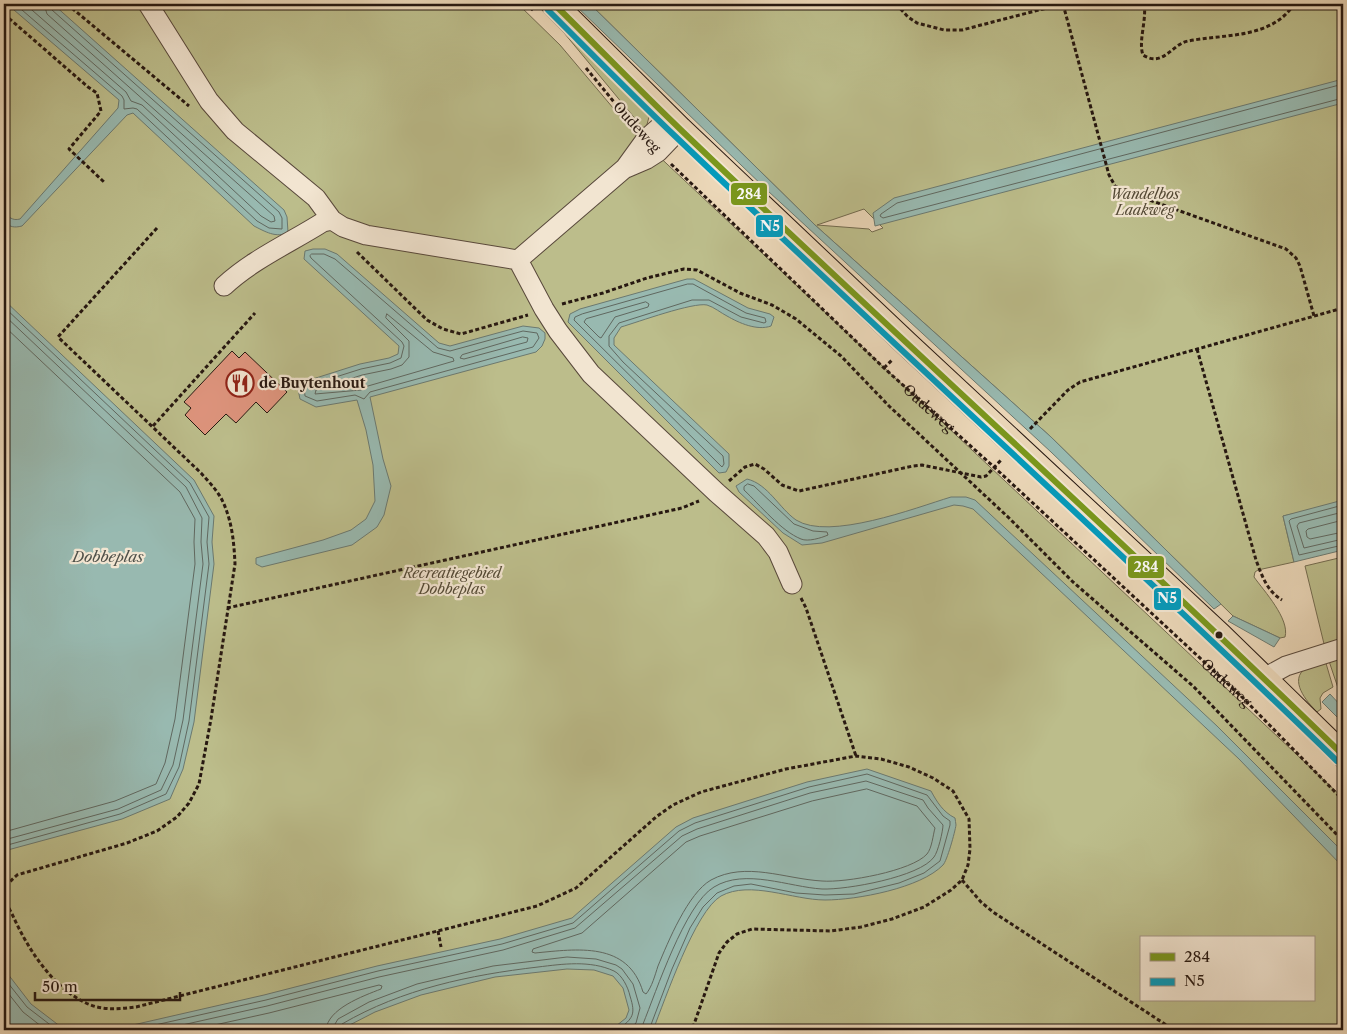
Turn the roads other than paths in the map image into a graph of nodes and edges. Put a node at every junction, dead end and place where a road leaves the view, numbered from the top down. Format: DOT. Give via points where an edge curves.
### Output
graph roads {
  1 [pos="148,4"];
  2 [pos="545,8"];
  3 [pos="675,123"];
  4 [pos="332,220"];
  5 [pos="518,260"];
  6 [pos="224,286"];
  7 [pos="792,584"];
  8 [pos="1343,648"];
  9 [pos="1264,678"];
  10 [pos="1343,755"];
  1 -- 4 [label="street" via="209,101 235,131 316,198"];
  2 -- 3 [label="main road, Oudeweg"];
  3 -- 5 [label="street" via="652,146 647,159 625,168"];
  3 -- 9 [label="main road, Oudeweg"];
  4 -- 5 [label="street" via="366,235"];
  4 -- 6 [label="street" via="323,222 257,261"];
  5 -- 7 [label="street" via="536,312 558,331 591,374 766,536 778,552"];
  8 -- 9 [label="street" via="1286,666"];
  9 -- 10 [label="main road, Oudeweg"];
}
